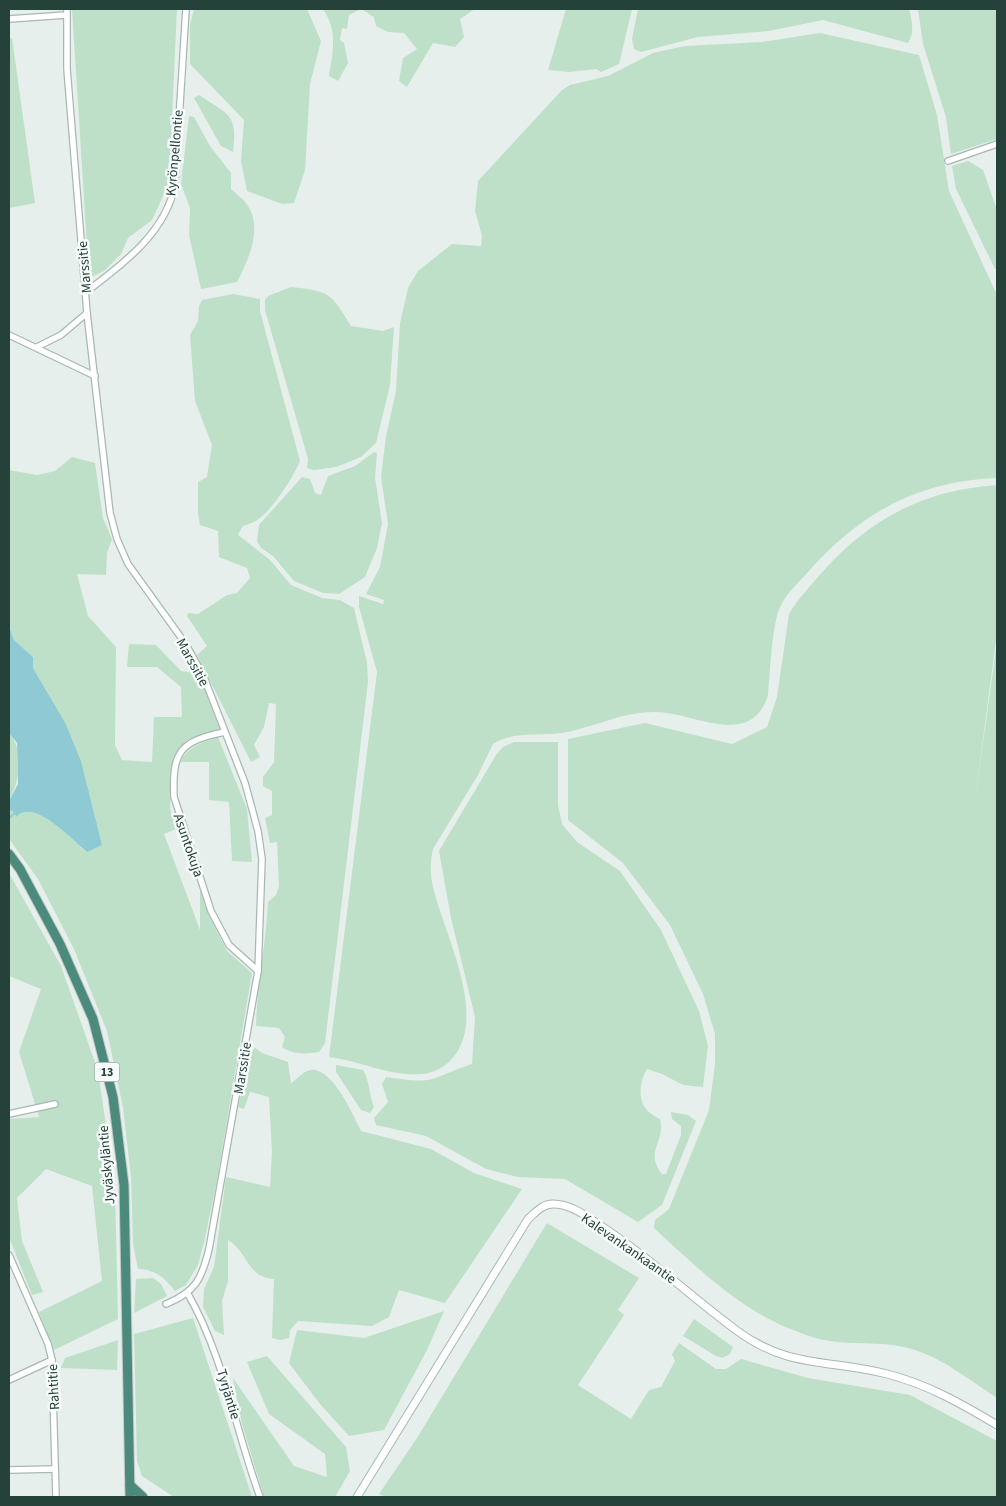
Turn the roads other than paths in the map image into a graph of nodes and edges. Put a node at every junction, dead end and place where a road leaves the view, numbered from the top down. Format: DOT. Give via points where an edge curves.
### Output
graph roads {
  1 [pos="186,9"];
  2 [pos="66,12"];
  3 [pos="9,19"];
  4 [pos="997,144"];
  5 [pos="948,161"];
  6 [pos="86,292"];
  7 [pos="87,313"];
  8 [pos="9,335"];
  9 [pos="37,347"];
  10 [pos="95,376"];
  11 [pos="225,732"];
  12 [pos="9,854"];
  13 [pos="258,971"];
  14 [pos="54,1104"];
  15 [pos="9,1114"];
  16 [pos="9,1255"];
  17 [pos="188,1294"];
  18 [pos="166,1304"];
  19 [pos="52,1360"];
  20 [pos="9,1380"];
  21 [pos="997,1425"];
  22 [pos="55,1469"];
  23 [pos="9,1470"];
  24 [pos="130,1484"];
  25 [pos="56,1497"];
  26 [pos="130,1497"];
  27 [pos="143,1497"];
  28 [pos="260,1497"];
  29 [pos="357,1497"];
  1 -- 6 [label="street, Kyrönpellontie" via="175,183 169,205 135,252"];
  2 -- 3 [label="street"];
  2 -- 6 [label="street, Marssitie" via="67,68"];
  4 -- 5 [label="street"];
  6 -- 7 [label="street, Marssitie"];
  7 -- 9 [label="street" via="61,335"];
  7 -- 10 [label="street, Marssitie"];
  8 -- 9 [label="street"];
  9 -- 10 [label="street"];
  10 -- 11 [label="street, Marssitie" via="110,513 117,540 128,564 185,643 203,675"];
  11 -- 13 [label="street, Marssitie" via="245,783 262,859"];
  11 -- 13 [label="street, Asuntokuja" via="191,742 181,751 173,779 174,798 211,911 229,945"];
  12 -- 24 [label="highway, Jyväskyläntie / 13" via="60,944 93,1020 113,1097 124,1185"];
  13 -- 17 [label="street, Marssitie" via="209,1249 200,1279"];
  14 -- 15 [label="street"];
  16 -- 19 [label="street, Rahtitie"];
  17 -- 18 [label="street"];
  17 -- 28 [label="street, Tyrjäntie" via="202,1317 222,1368"];
  19 -- 20 [label="street"];
  19 -- 22 [label="street, Rahtitie"];
  21 -- 29 [label="street, Kalevankankaantie" via="915,1382 861,1368 801,1361 757,1344 614,1234 576,1210 551,1204 540,1208 528,1220"];
  22 -- 23 [label="street"];
  22 -- 25 [label="street, Rahtitie"];
  24 -- 26 [label="highway, Jyväskyläntie / 13"];
  24 -- 27 [label="highway"];
}
